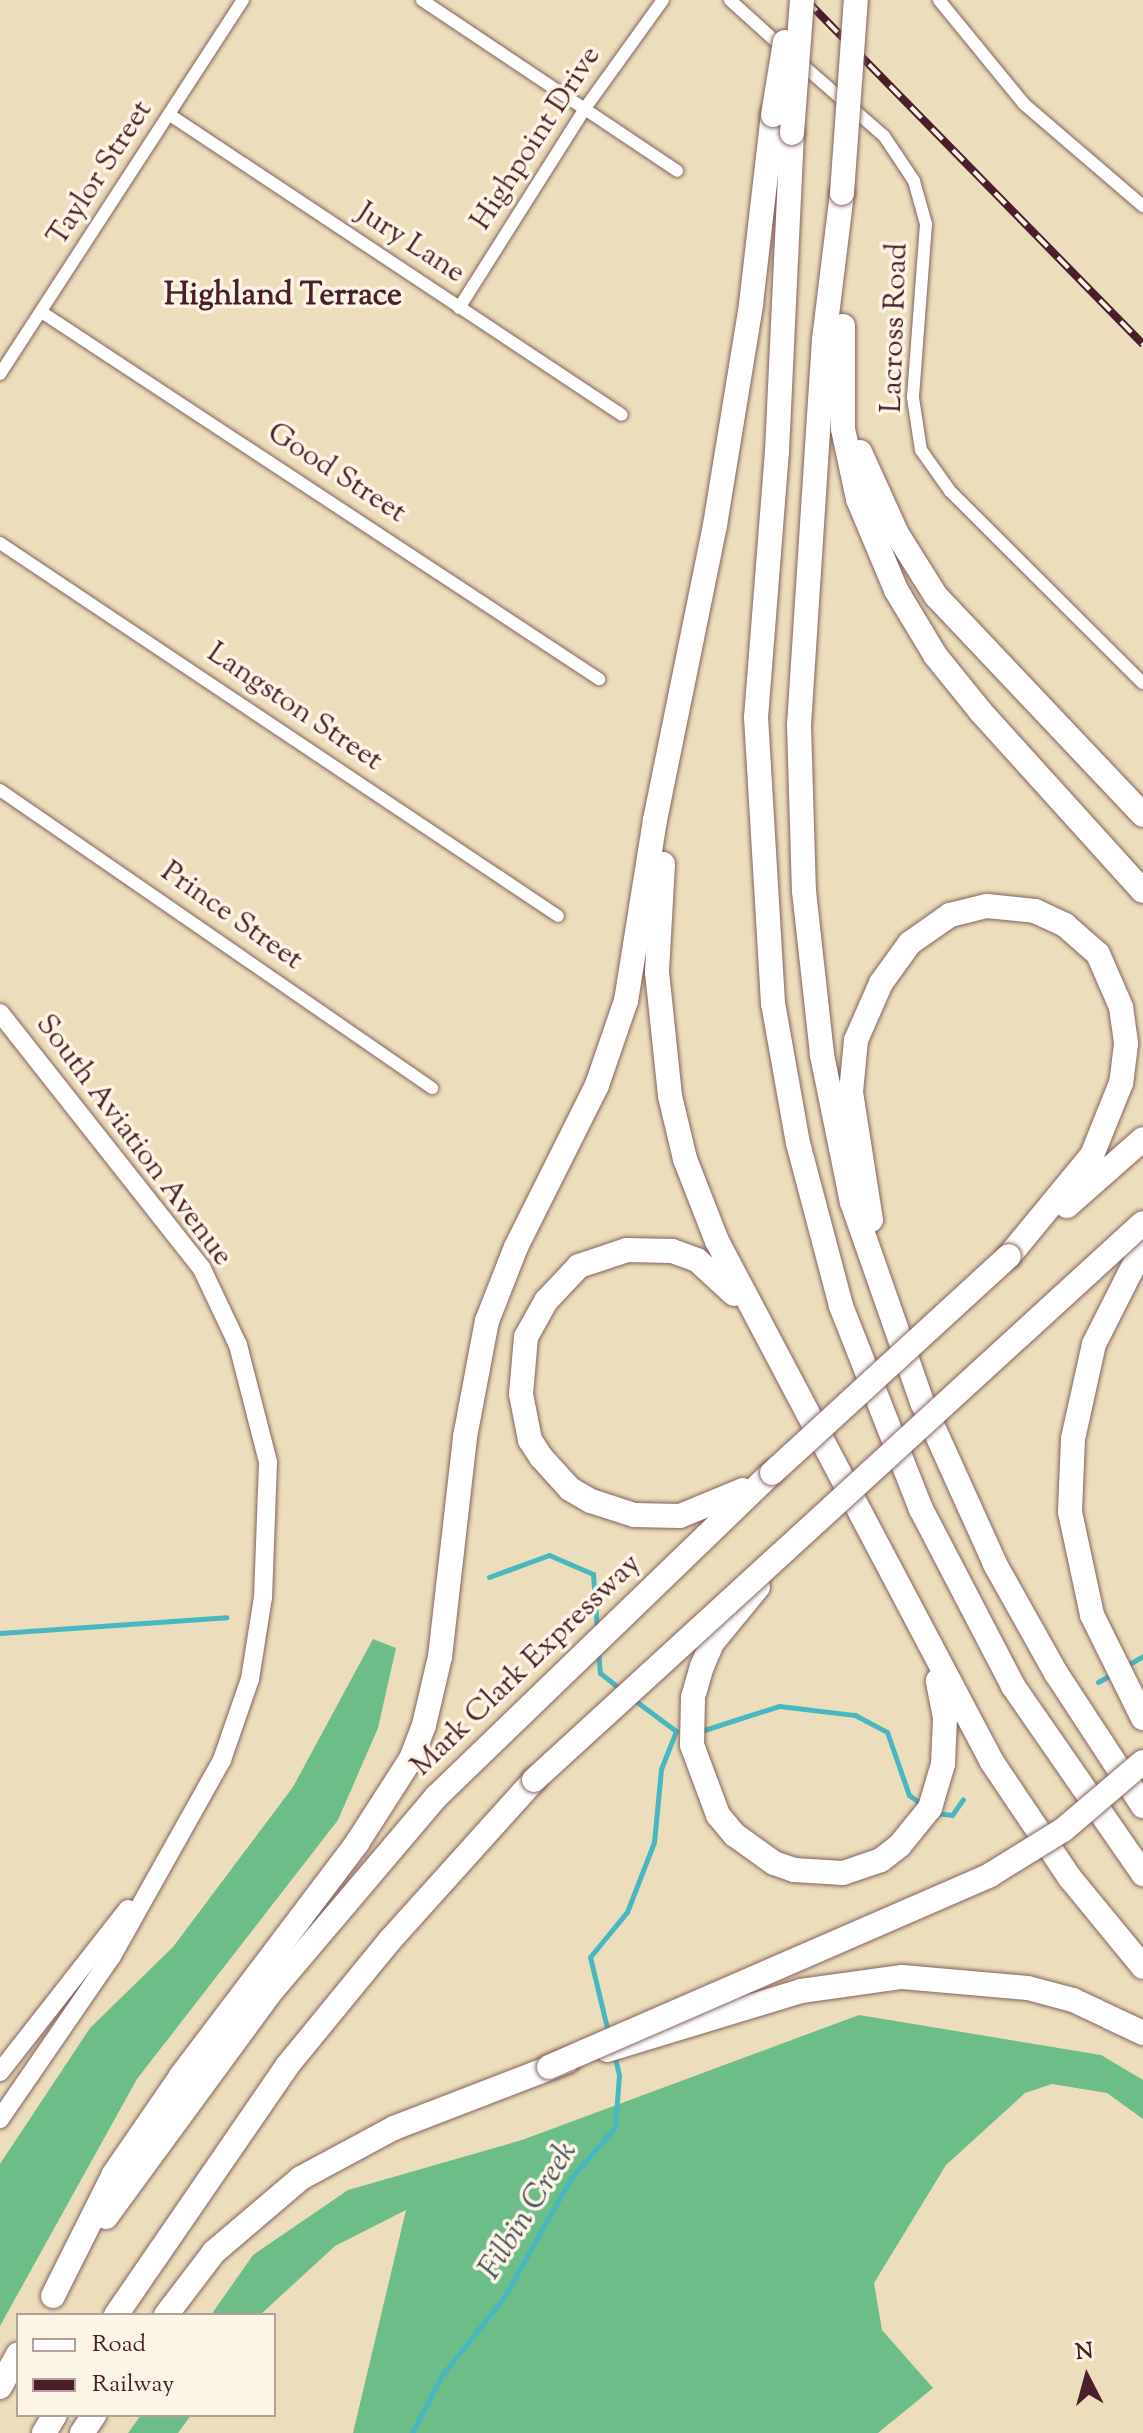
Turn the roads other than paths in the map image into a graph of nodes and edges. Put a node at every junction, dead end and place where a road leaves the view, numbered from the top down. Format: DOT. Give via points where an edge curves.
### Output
graph roads {
  1 [pos="243,0"];
  2 [pos="422,0"];
  3 [pos="663,0"];
  4 [pos="730,0"];
  5 [pos="794,0"];
  6 [pos="802,0"];
  7 [pos="856,0"];
  8 [pos="939,0"];
  9 [pos="586,107"];
  10 [pos="170,115"];
  11 [pos="677,171"];
  12 [pos="1143,206"];
  13 [pos="837,259"];
  14 [pos="459,308"];
  15 [pos="43,313"];
  16 [pos="843,326"];
  17 [pos="0,374"];
  18 [pos="622,415"];
  19 [pos="0,543"];
  20 [pos="599,679"];
  21 [pos="1143,683"];
  22 [pos="674,734"];
  23 [pos="0,790"];
  24 [pos="1141,813"];
  25 [pos="1143,891"];
  26 [pos="558,916"];
  27 [pos="0,1013"];
  28 [pos="432,1088"];
  29 [pos="1143,1139"];
  30 [pos="1143,1223"];
  31 [pos="1143,1247"];
  32 [pos="1009,1256"];
  33 [pos="883,1302"];
  34 [pos="766,1338"];
  35 [pos="772,1473"];
  36 [pos="817,1518"];
  37 [pos="926,1640"];
  38 [pos="1136,1707"];
  39 [pos="1143,1762"];
  40 [pos="1143,1806"];
  41 [pos="172,1854"];
  42 [pos="1143,1874"];
  43 [pos="1143,1967"];
  44 [pos="1143,2033"];
  45 [pos="549,2067"];
  46 [pos="0,2072"];
  47 [pos="0,2119"];
  48 [pos="47,2305"];
  49 [pos="117,2313"];
  50 [pos="168,2313"];
  51 [pos="16,2359"];
  52 [pos="0,2387"];
  1 -- 10 [label="street, Taylor Street"];
  2 -- 9 [label="street"];
  3 -- 9 [label="street, Highpoint Drive"];
  4 -- 21 [label="street, Lacross Road" via="884,136 914,181 926,224 913,398 921,450 950,491"];
  5 -- 22 [label="highway, bridge" via="725,466"];
  6 -- 42 [label="highway, bridge" via="756,717 773,1003 798,1143 841,1306 880,1416 928,1522 1013,1686"];
  7 -- 13 [label="highway, bridge"];
  8 -- 12 [label="street" via="1024,104"];
  9 -- 11 [label="street"];
  9 -- 14 [label="street, Highpoint Drive"];
  10 -- 14 [label="street, Jury Lane"];
  10 -- 15 [label="street, Taylor Street"];
  13 -- 16 [label="highway"];
  13 -- 33 [label="highway" via="824,339 814,482 799,809 822,1055 852,1202"];
  14 -- 18 [label="street, Jury Lane"];
  15 -- 17 [label="street, Taylor Street"];
  15 -- 20 [label="street, Good Street"];
  16 -- 24 [label="highway" via="860,453 911,559 936,596"];
  16 -- 25 [label="highway" via="843,429 858,499 896,590 935,655 981,712"];
  19 -- 26 [label="street, Langston Street"];
  22 -- 34 [label="highway" via="657,972 670,1096 693,1183"];
  22 -- 48 [label="highway" via="626,1001 612,1046 516,1247 487,1321 467,1423 440,1657 411,1759 357,1843 114,2174"];
  23 -- 28 [label="street, Prince Street"];
  27 -- 41 [label="street, South Aviation Avenue" via="202,1269 238,1345 268,1462 263,1597 250,1679 222,1760"];
  29 -- 32 [label="highway, Mark Clark Expressway"];
  30 -- 36 [label="highway, bridge"];
  31 -- 38 [label="highway" via="1094,1344 1078,1409 1070,1512 1082,1585"];
  32 -- 33 [label="highway" via="1092,1155 1125,1062 1121,1007 1108,969 1065,925 1011,906 950,915 896,960 856,1040 851,1092"];
  32 -- 35 [label="highway, Mark Clark Expressway, bridge"];
  33 -- 40 [label="highway" via="995,1564 1056,1673"];
  34 -- 35 [label="highway" via="717,1273 697,1260 651,1247 579,1266 546,1301 526,1337 521,1394 530,1440 570,1489 610,1510 680,1516 704,1510"];
  34 -- 37 [label="highway"];
  35 -- 48 [label="highway, Mark Clark Expressway" via="492,1739 378,1862 269,1994"];
  36 -- 37 [label="highway, bridge" via="733,1615 702,1666 693,1697 692,1745 718,1815 735,1835 774,1863 794,1870 843,1873 881,1860 900,1845 930,1808 943,1764 945,1718"];
  36 -- 49 [label="highway, bridge" via="534,1780 296,2054"];
  37 -- 43 [label="highway" via="1011,1792 1070,1878"];
  39 -- 45 [label="highway, bridge" via="1063,1830 990,1875"];
  41 -- 46 [label="street, South Aviation Avenue"];
  41 -- 47 [label="street, South Aviation Avenue" via="112,1956"];
  44 -- 45 [label="highway, bridge" via="1073,2000 1028,1988 935,1977 844,1982"];
  45 -- 50 [label="highway" via="394,2128 301,2178 214,2252"];
  51 -- 52 [label="highway"];
}
